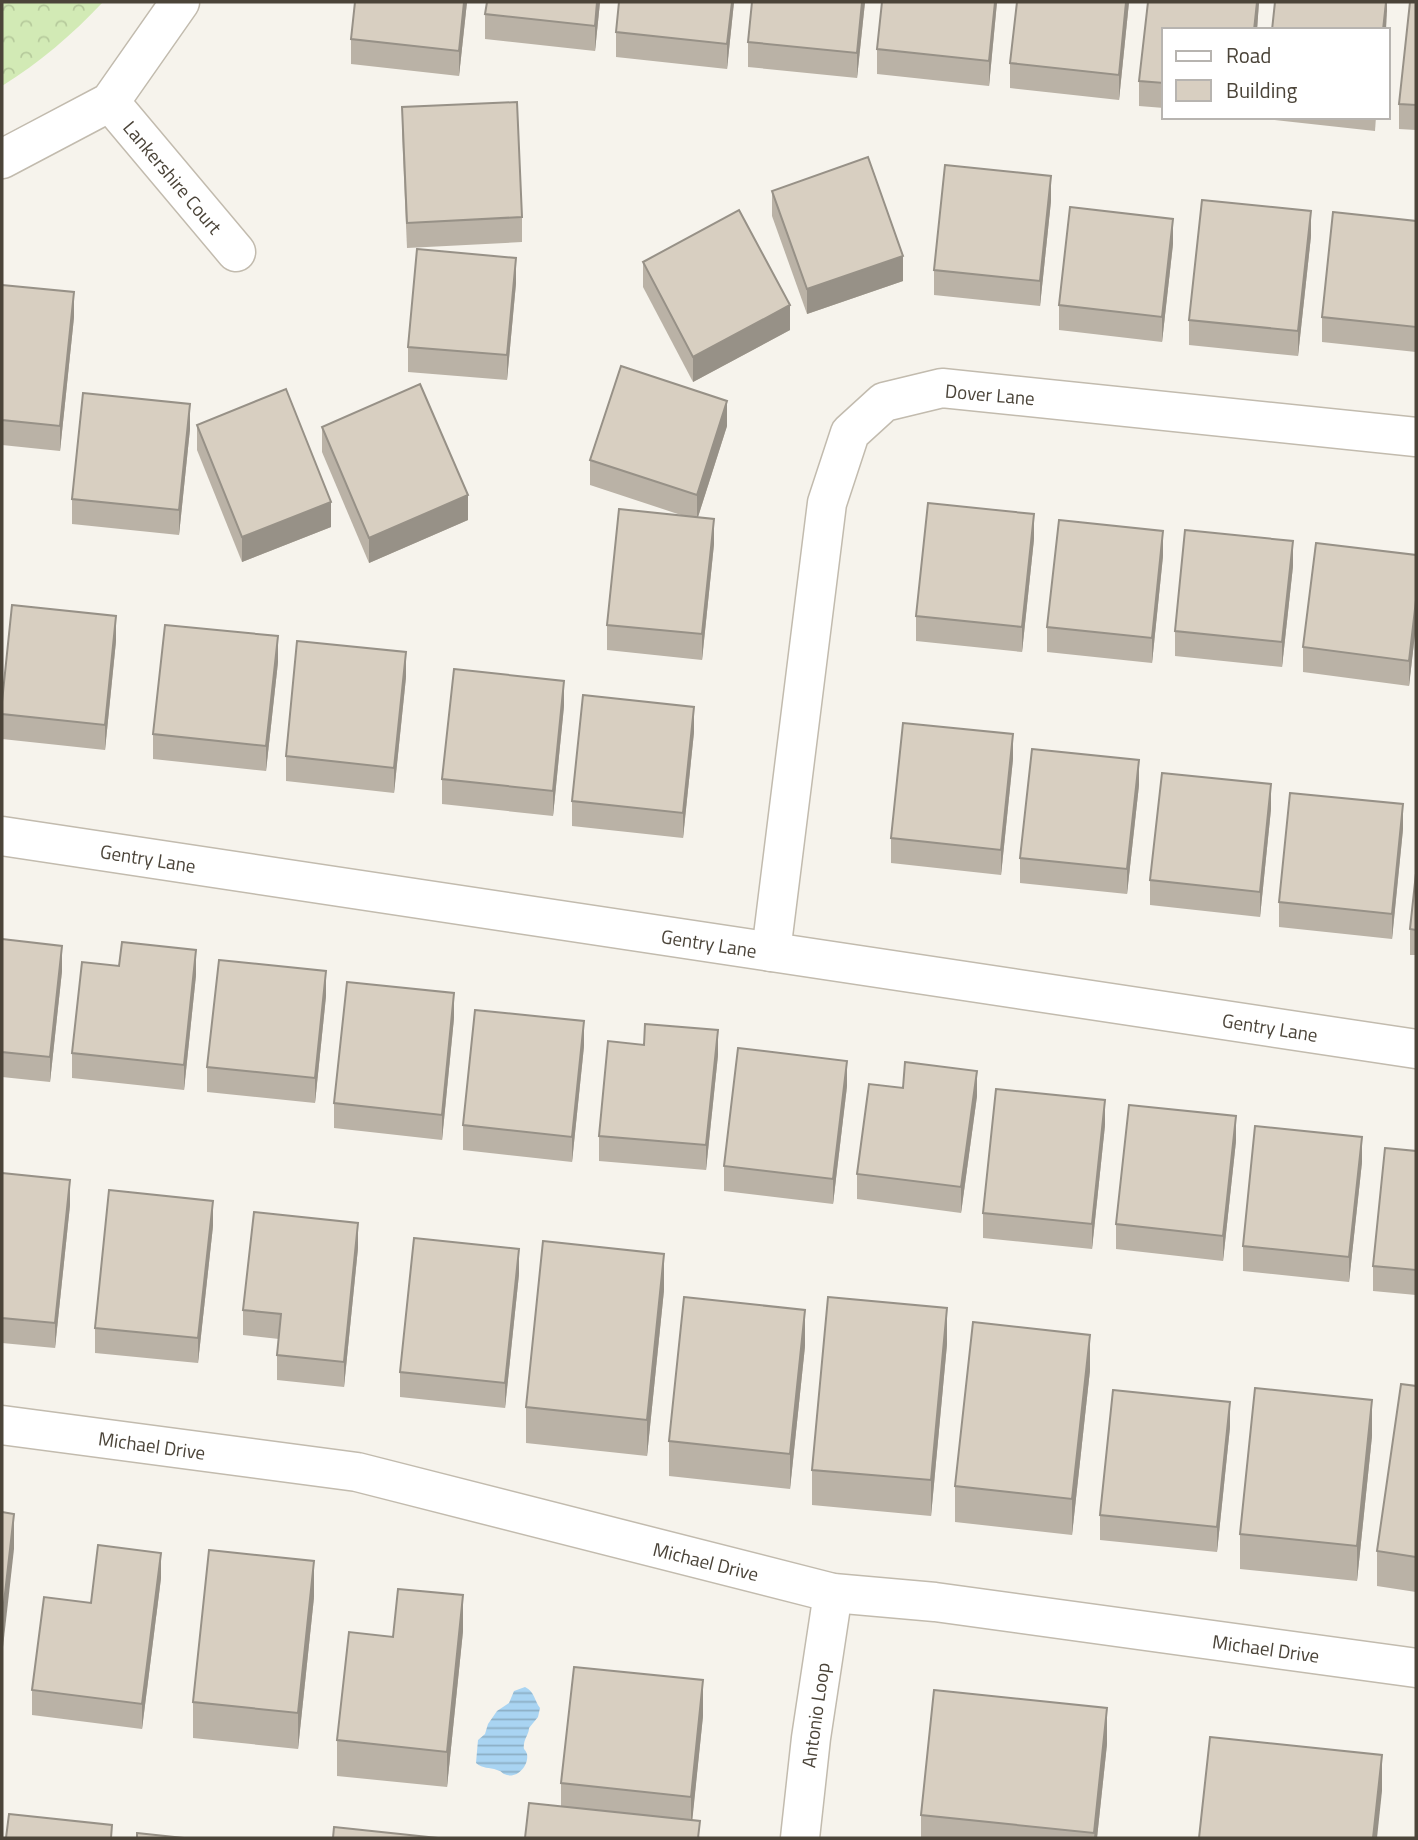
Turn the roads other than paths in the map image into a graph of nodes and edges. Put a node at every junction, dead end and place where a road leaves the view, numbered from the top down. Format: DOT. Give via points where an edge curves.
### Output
graph roads {
  1 [pos="180,2"];
  2 [pos="110,102"];
  3 [pos="2,159"];
  4 [pos="236,252"];
  5 [pos="1416,437"];
  6 [pos="2,836"];
  7 [pos="771,952"];
  8 [pos="1416,1049"];
  9 [pos="2,1425"];
  10 [pos="833,1593"];
  11 [pos="1416,1668"];
  12 [pos="800,1838"];
  1 -- 2 [label="street"];
  2 -- 3 [label="street"];
  2 -- 4 [label="street, Lankershire Court"];
  5 -- 7 [label="street, Dover Lane" via="942,388 884,402 850,433 827,503"];
  6 -- 7 [label="street, Gentry Lane"];
  7 -- 8 [label="street, Gentry Lane"];
  9 -- 10 [label="street, Michael Drive" via="357,1472"];
  10 -- 11 [label="street, Michael Drive" via="949,1604"];
  10 -- 12 [label="street, Antonio Loop"];
}
